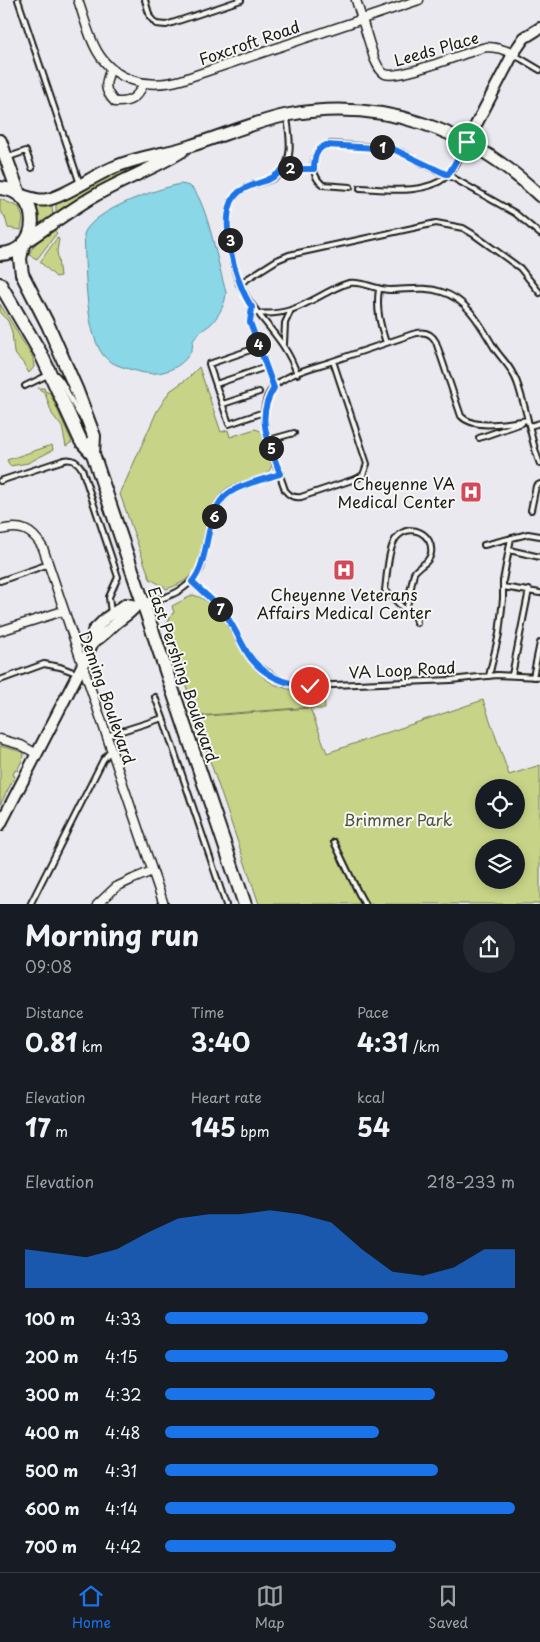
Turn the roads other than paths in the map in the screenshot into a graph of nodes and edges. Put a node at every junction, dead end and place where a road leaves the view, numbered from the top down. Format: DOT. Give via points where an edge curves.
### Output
graph roads {
  1 [pos="18,0"];
  2 [pos="78,0"];
  3 [pos="145,0"];
  4 [pos="241,0"];
  5 [pos="356,0"];
  6 [pos="419,0"];
  7 [pos="362,18"];
  8 [pos="540,28"];
  9 [pos="513,54"];
  10 [pos="111,68"];
  11 [pos="540,70"];
  12 [pos="144,84"];
  13 [pos="286,116"];
  14 [pos="467,142"];
  15 [pos="188,147"];
  16 [pos="2,149"];
  17 [pos="285,166"];
  18 [pos="32,168"];
  19 [pos="314,169"];
  20 [pos="448,175"];
  21 [pos="80,184"];
  22 [pos="350,187"];
  23 [pos="0,188"];
  24 [pos="360,188"];
  25 [pos="19,195"];
  26 [pos="540,196"];
  27 [pos="540,234"];
  28 [pos="24,243"];
  29 [pos="0,254"];
  30 [pos="0,284"];
  31 [pos="239,284"];
  32 [pos="379,289"];
  33 [pos="540,293"];
  34 [pos="252,307"];
  35 [pos="291,310"];
  36 [pos="257,313"];
  37 [pos="386,343"];
  38 [pos="284,345"];
  39 [pos="259,347"];
  40 [pos="333,361"];
  41 [pos="266,366"];
  42 [pos="50,374"];
  43 [pos="297,374"];
  44 [pos="216,384"];
  45 [pos="25,386"];
  46 [pos="274,388"];
  47 [pos="259,392"];
  48 [pos="222,404"];
  49 [pos="264,412"];
  50 [pos="528,420"];
  51 [pos="540,423"];
  52 [pos="90,425"];
  53 [pos="530,426"];
  54 [pos="294,433"];
  55 [pos="479,438"];
  56 [pos="269,440"];
  57 [pos="93,454"];
  58 [pos="540,464"];
  59 [pos="280,474"];
  60 [pos="0,481"];
  61 [pos="540,484"];
  62 [pos="531,510"];
  63 [pos="0,530"];
  64 [pos="540,536"];
  65 [pos="511,538"];
  66 [pos="484,545"];
  67 [pos="508,550"];
  68 [pos="540,557"];
  69 [pos="48,564"];
  70 [pos="0,581"];
  71 [pos="192,582"];
  72 [pos="503,587"];
  73 [pos="529,590"];
  74 [pos="540,593"];
  75 [pos="145,604"];
  76 [pos="64,611"];
  77 [pos="406,611"];
  78 [pos="111,613"];
  79 [pos="418,623"];
  80 [pos="0,631"];
  81 [pos="93,642"];
  82 [pos="540,643"];
  83 [pos="80,670"];
  84 [pos="512,675"];
  85 [pos="489,676"];
  86 [pos="532,677"];
  87 [pos="540,677"];
  88 [pos="0,680"];
  89 [pos="155,697"];
  90 [pos="163,718"];
  91 [pos="106,736"];
  92 [pos="0,739"];
  93 [pos="112,750"];
  94 [pos="37,754"];
  95 [pos="0,825"];
  96 [pos="334,842"];
  97 [pos="152,871"];
  98 [pos="30,904"];
  99 [pos="97,904"];
  100 [pos="164,904"];
  101 [pos="226,904"];
  102 [pos="245,904"];
  103 [pos="365,904"];
  1 -- 21 [label="lane"];
  2 -- 10 [label="street, Foxcroft Road" via="96,49"];
  3 -- 4 [label="lane" via="150,17 156,24 166,25"];
  5 -- 7 [label="street, Leeds Place"];
  6 -- 7 [label="street, Foxcroft Road"];
  7 -- 9 [label="street, Leeds Place" via="378,66 383,73 390,75 407,73 486,47"];
  7 -- 12 [label="street, Foxcroft Road" via="168,84"];
  8 -- 9 [label="street" via="524,38"];
  9 -- 11 [label="lane"];
  9 -- 14 [label="street"];
  10 -- 12 [label="street, Foxcroft Road" via="132,81"];
  10 -- 12 [label="street" via="106,87 108,96 115,102 125,103 132,99"];
  13 -- 14 [label="main road" via="347,110 386,115 416,121"];
  13 -- 15 [label="main road"];
  13 -- 17 [label="lane" via="289,154"];
  14 -- 20 [label="lane"];
  14 -- 26 [label="main road" via="510,169"];
  15 -- 21 [label="main road" via="129,161"];
  15 -- 28 [label="main road" via="93,196"];
  16 -- 18 [label="lane" via="26,151"];
  16 -- 25 [label="main road, East Pershing Boulevard"];
  17 -- 19 [label="lane"];
  17 -- 31 [label="lane" via="274,178 246,188 231,202 229,233"];
  19 -- 20 [label="lane" via="316,153 330,144 393,149"];
  19 -- 22 [label="lane" via="323,185"];
  20 -- 24 [label="lane" via="410,190"];
  20 -- 27 [label="lane" via="515,213"];
  21 -- 25 [label="main road" via="47,200"];
  23 -- 25 [label="main road"];
  25 -- 28 [label="main road, East Pershing Boulevard" via="28,205 32,218 31,231"];
  28 -- 29 [label="main road" via="11,252"];
  28 -- 52 [label="main road, East Pershing Boulevard" via="20,259 22,274 58,347"];
  30 -- 42 [label="main road, East Pershing Boulevard"];
  31 -- 33 [label="lane" via="289,255 436,223 463,228 473,234 520,268"];
  31 -- 34 [label="lane"];
  32 -- 35 [label="lane" via="347,283"];
  32 -- 37 [label="lane" via="378,316"];
  32 -- 50 [label="lane" via="428,289 449,294 459,301 472,314 513,373"];
  34 -- 36 [label="lane"];
  34 -- 39 [label="lane" via="250,322"];
  35 -- 36 [label="lane" via="278,314"];
  35 -- 38 [label="lane" via="285,323"];
  36 -- 38 [label="lane"];
  37 -- 40 [label="lane"];
  37 -- 50 [label="lane" via="419,332 432,335 465,420 494,424"];
  38 -- 43 [label="lane"];
  39 -- 41 [label="lane"];
  39 -- 44 [label="lane" via="209,364"];
  40 -- 43 [label="lane"];
  40 -- 59 [label="lane" via="367,459 363,475 297,497 288,494"];
  41 -- 44 [label="lane"];
  41 -- 46 [label="lane"];
  42 -- 45 [label="lane"];
  42 -- 52 [label="lane" via="58,375 74,408"];
  42 -- 57 [label="main road, East Pershing Boulevard" via="82,441"];
  43 -- 46 [label="lane" via="286,377"];
  44 -- 48 [label="lane"];
  46 -- 49 [label="lane"];
  47 -- 48 [label="lane"];
  48 -- 49 [label="lane" via="229,424"];
  49 -- 56 [label="lane"];
  50 -- 53 [label="lane"];
  50 -- 55 [label="lane"];
  51 -- 53 [label="lane"];
  52 -- 57 [label="main road, East Pershing Boulevard" via="94,436"];
  53 -- 58 [label="lane"];
  54 -- 56 [label="lane"];
  56 -- 59 [label="lane"];
  57 -- 75 [label="main road, East Pershing Boulevard"];
  59 -- 71 [label="lane" via="238,488 224,497 213,519 201,568"];
  60 -- 78 [label="lane" via="64,460 78,463 118,577 109,598"];
  61 -- 62 [label="lane" via="536,486"];
  63 -- 69 [label="street, Deming Boulevard" via="14,527 27,530 44,548"];
  64 -- 65 [label="lane" via="528,534"];
  65 -- 66 [label="lane"];
  65 -- 67 [label="lane"];
  67 -- 68 [label="lane"];
  67 -- 72 [label="lane"];
  69 -- 70 [label="lane"];
  69 -- 76 [label="street, Deming Boulevard"];
  71 -- 75 [label="lane" via="176,593"];
  71 -- 85 [label="lane, VA Loop Road" via="226,614 253,660 273,677 289,684 330,685"];
  72 -- 73 [label="lane"];
  72 -- 85 [label="lane" via="499,634"];
  73 -- 74 [label="lane"];
  73 -- 84 [label="lane"];
  75 -- 78 [label="street" via="126,604"];
  75 -- 81 [label="street"];
  75 -- 102 [label="main road, East Pershing Boulevard"];
  76 -- 80 [label="street"];
  76 -- 83 [label="street, Deming Boulevard"];
  77 -- 77 [label="lane" via="414,573 425,564 431,553 429,540 420,532 407,530 396,538 385,590"];
  77 -- 79 [label="lane"];
  78 -- 81 [label="street" via="93,631"];
  81 -- 83 [label="street"];
  82 -- 86 [label="lane"];
  83 -- 88 [label="lane" via="44,664"];
  83 -- 91 [label="street, Deming Boulevard"];
  83 -- 94 [label="street"];
  84 -- 85 [label="lane, VA Loop Road"];
  84 -- 86 [label="lane, VA Loop Road"];
  86 -- 87 [label="lane, VA Loop Road"];
  89 -- 90 [label="lane"];
  90 -- 91 [label="lane"];
  90 -- 101 [label="lane"];
  91 -- 93 [label="street, Deming Boulevard"];
  92 -- 94 [label="street" via="21,744"];
  93 -- 97 [label="street, Deming Boulevard"];
  93 -- 98 [label="lane" via="103,760"];
  94 -- 95 [label="street"];
  96 -- 103 [label="lane"];
  97 -- 99 [label="street" via="116,887"];
  97 -- 100 [label="street, Deming Boulevard"];
}
